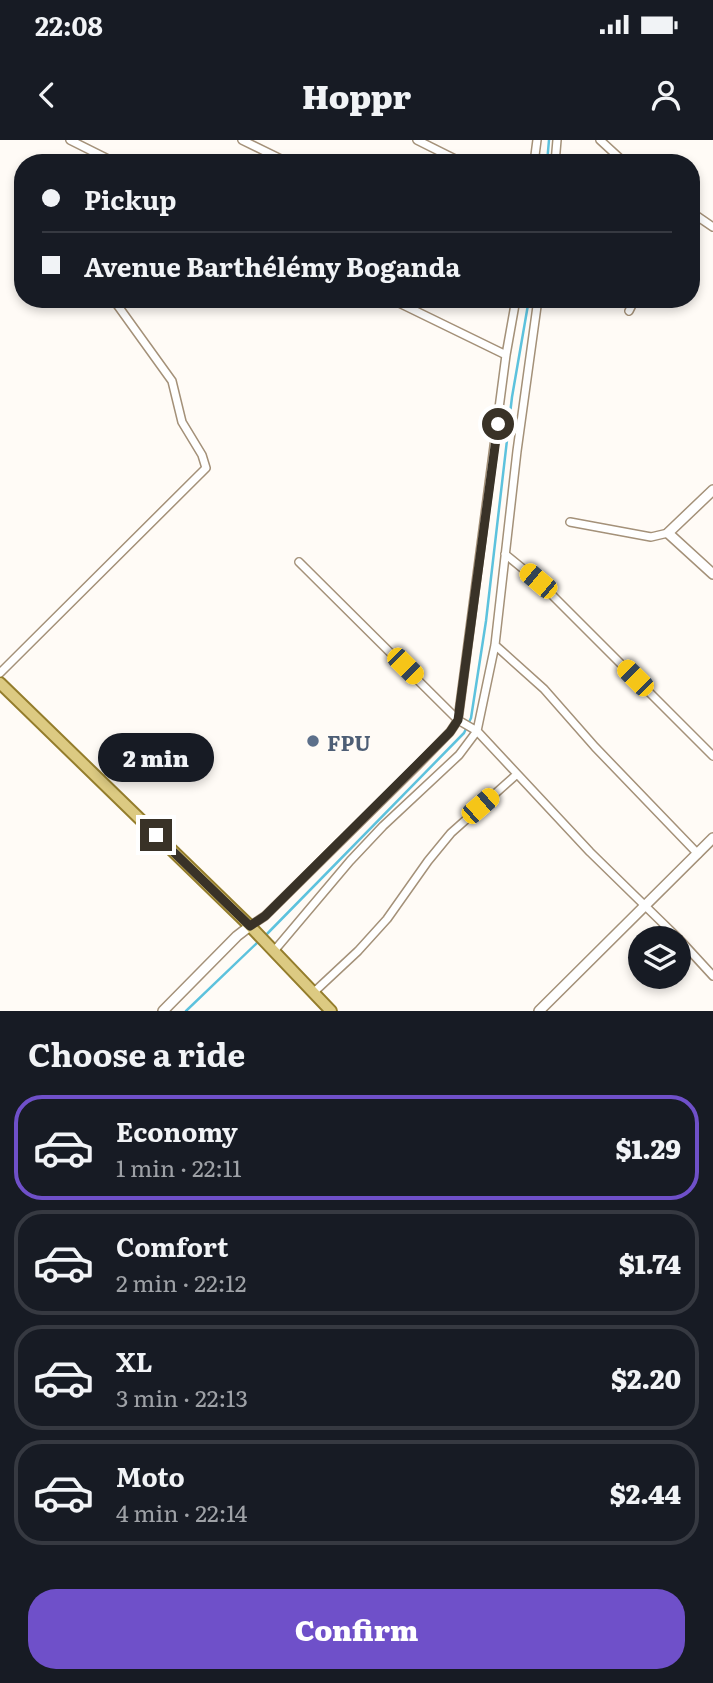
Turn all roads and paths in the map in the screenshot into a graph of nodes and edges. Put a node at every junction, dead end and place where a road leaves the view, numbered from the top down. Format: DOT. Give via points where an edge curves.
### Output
graph roads {
  1 [pos="70,140"];
  2 [pos="242,140"];
  3 [pos="417,140"];
  4 [pos="600,140"];
  5 [pos="98,154"];
  6 [pos="271,154"];
  7 [pos="445,154"];
  8 [pos="615,154"];
  9 [pos="119,308"];
  10 [pos="409,308"];
  11 [pos="514,308"];
  12 [pos="537,308"];
  13 [pos="631,308"];
  14 [pos="629,312"];
  15 [pos="506,355"];
  16 [pos="713,490"];
  17 [pos="570,522"];
  18 [pos="668,533"];
  19 [pos="505,554"];
  20 [pos="299,562"];
  21 [pos="713,574"];
  22 [pos="495,645"];
  23 [pos="0,673"];
  24 [pos="0,683"];
  25 [pos="458,720"];
  26 [pos="477,731"];
  27 [pos="713,756"];
  28 [pos="516,775"];
  29 [pos="713,838"];
  30 [pos="698,854"];
  31 [pos="647,905"];
  32 [pos="666,926"];
  33 [pos="253,929"];
  34 [pos="271,948"];
  35 [pos="691,953"];
  36 [pos="713,976"];
  37 [pos="313,993"];
  38 [pos="163,1011"];
  39 [pos="331,1011"];
  40 [pos="539,1011"];
  1 -- 5 [label="street"];
  2 -- 6 [label="street"];
  3 -- 7 [label="street"];
  4 -- 8 [label="street"];
  9 -- 23 [label="street" via="172,382 182,422 206,468"];
  10 -- 15 [label="street"];
  11 -- 15 [label="street"];
  12 -- 19 [label="street"];
  13 -- 14 [label="street"];
  15 -- 25 [label="street"];
  16 -- 18 [label="street"];
  17 -- 18 [label="street" via="650,537"];
  18 -- 21 [label="street"];
  19 -- 22 [label="street"];
  19 -- 27 [label="street" via="538,581"];
  20 -- 25 [label="street"];
  22 -- 26 [label="street"];
  22 -- 30 [label="street" via="544,690"];
  24 -- 33 [label="main road"];
  25 -- 26 [label="street"];
  25 -- 33 [label="street"];
  26 -- 28 [label="street"];
  26 -- 34 [label="street"];
  28 -- 31 [label="street"];
  28 -- 37 [label="street" via="452,833 387,919"];
  29 -- 30 [label="street"];
  30 -- 31 [label="street"];
  31 -- 32 [label="street"];
  31 -- 40 [label="street"];
  33 -- 34 [label="main road"];
  33 -- 38 [label="street" via="237,936"];
  34 -- 37 [label="main road"];
  35 -- 36 [label="street"];
  37 -- 39 [label="main road"];
}
